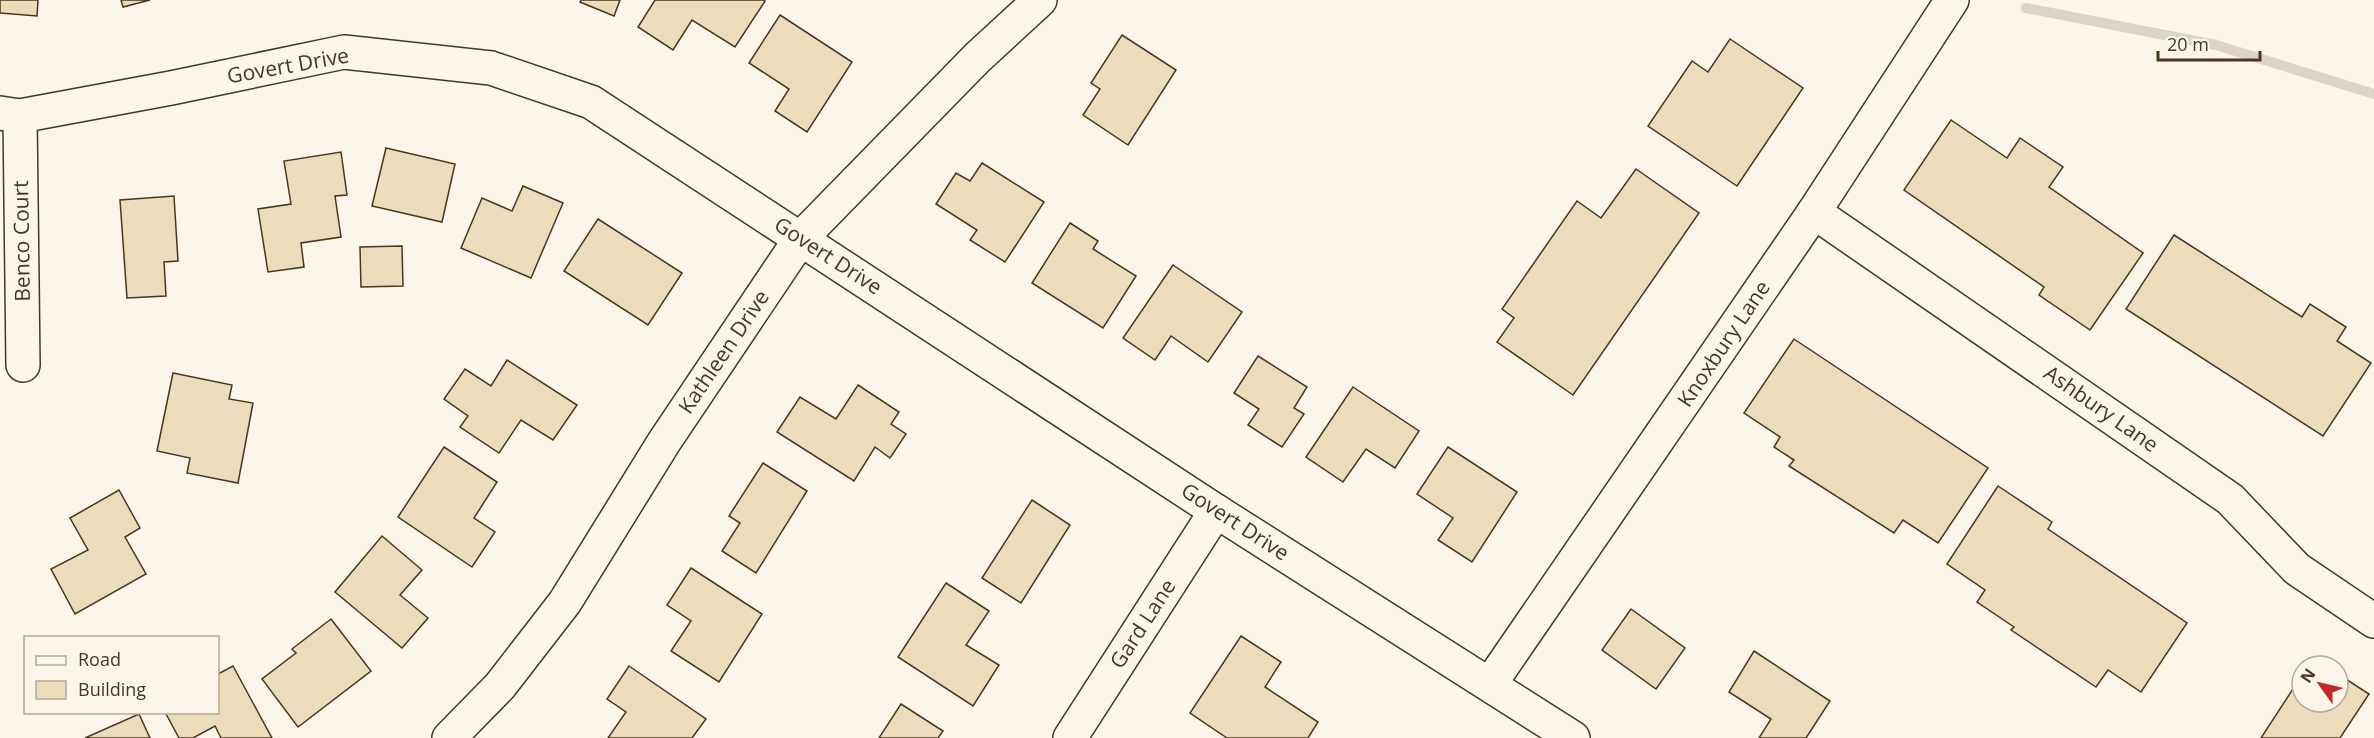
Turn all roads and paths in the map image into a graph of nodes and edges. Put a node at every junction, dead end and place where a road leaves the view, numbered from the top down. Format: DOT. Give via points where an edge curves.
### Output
graph roads {
  1 [pos="1040,0"];
  2 [pos="1952,0"];
  3 [pos="10,115"];
  4 [pos="1814,212"];
  5 [pos="801,238"];
  6 [pos="23,365"];
  7 [pos="1216,511"];
  8 [pos="2374,621"];
  9 [pos="1490,684"];
  10 [pos="449,738"];
  11 [pos="1070,738"];
  12 [pos="1573,738"];
  1 -- 5 [label="street, Kathleen Drive" via="977,58"];
  2 -- 4 [label="street, Knoxbury Lane"];
  3 -- 5 [label="street, Govert Drive" via="171,88 344,52 491,68 591,102"];
  3 -- 6 [label="street, Benco Court"];
  4 -- 8 [label="street, Ashbury Lane" via="2230,499 2297,569"];
  4 -- 9 [label="street, Knoxbury Lane"];
  5 -- 7 [label="street, Govert Drive"];
  5 -- 10 [label="street, Kathleen Drive" via="664,442 565,602 500,686"];
  7 -- 9 [label="street, Govert Drive"];
  7 -- 11 [label="street, Gard Lane"];
  9 -- 12 [label="street, Govert Drive"];
}
